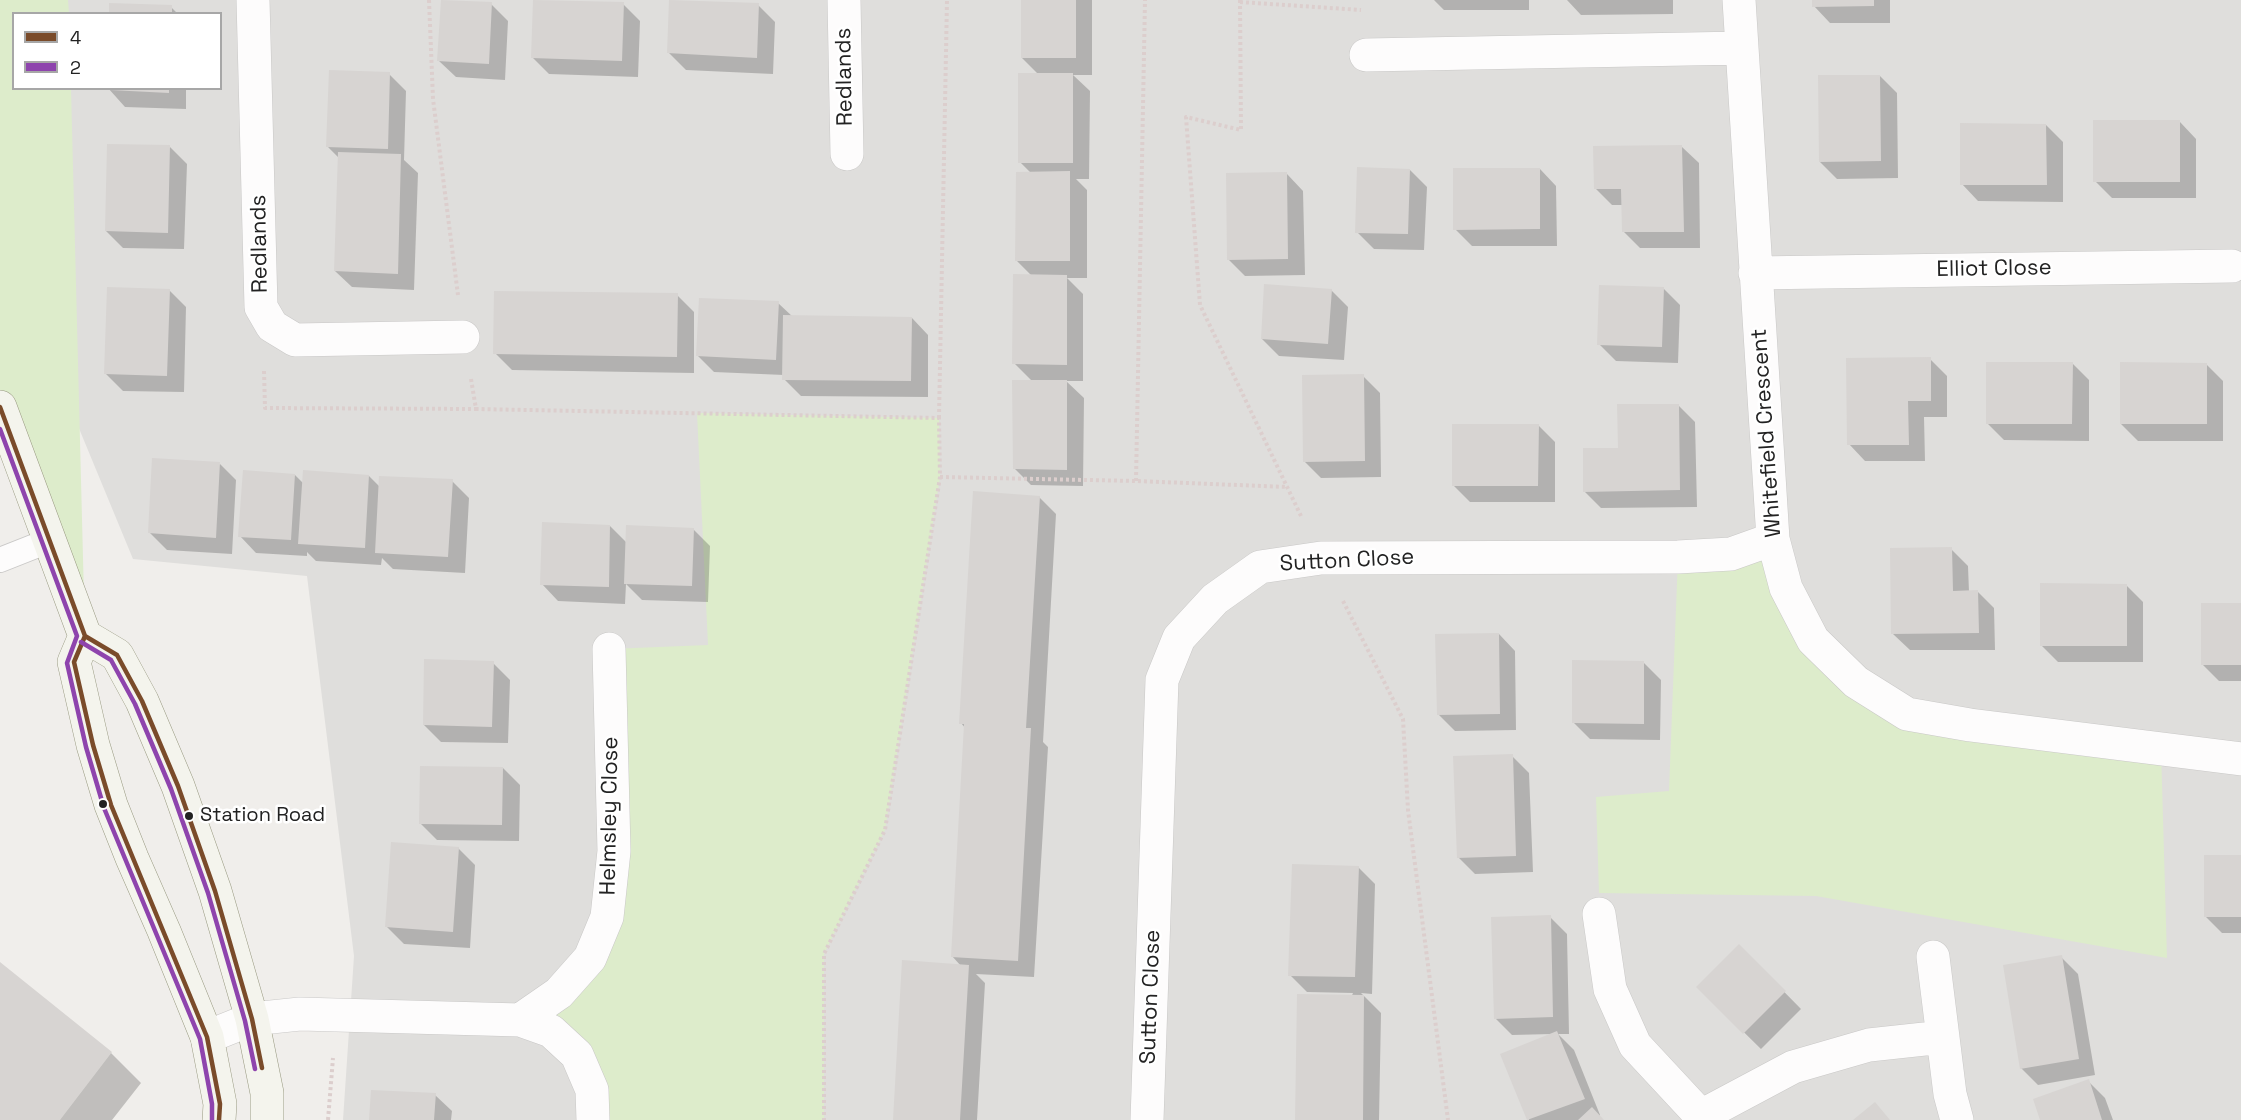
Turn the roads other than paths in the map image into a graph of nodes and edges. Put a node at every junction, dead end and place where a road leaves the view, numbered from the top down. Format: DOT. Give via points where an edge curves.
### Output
graph roads {
  1 [pos="254,0"];
  2 [pos="843,0"];
  3 [pos="1739,0"];
  4 [pos="1742,48"];
  5 [pos="1366,55"];
  6 [pos="847,154"];
  7 [pos="2232,266"];
  8 [pos="1755,273"];
  9 [pos="463,337"];
  10 [pos="0,407"];
  11 [pos="1773,539"];
  12 [pos="48,541"];
  13 [pos="0,561"];
  14 [pos="85,636"];
  15 [pos="609,649"];
  16 [pos="2241,759"];
  17 [pos="1599,914"];
  18 [pos="1933,957"];
  19 [pos="252,1019"];
  20 [pos="520,1020"];
  21 [pos="207,1037"];
  22 [pos="1943,1037"];
  23 [pos="219,1120"];
  24 [pos="267,1120"];
  25 [pos="593,1120"];
  26 [pos="1147,1120"];
  27 [pos="1957,1120"];
  1 -- 9 [label="street, Redlands" via="261,307 272,326 295,340"];
  2 -- 6 [label="street, Redlands"];
  3 -- 4 [label="street, Whitefield Crescent"];
  4 -- 5 [label="street"];
  4 -- 8 [label="street, Whitefield Crescent"];
  7 -- 8 [label="street, Elliot Close"];
  8 -- 11 [label="street, Whitefield Crescent"];
  10 -- 12 [label="street"];
  11 -- 16 [label="street, Whitefield Crescent" via="1786,588 1813,640 1856,682 1907,714"];
  11 -- 26 [label="street, Sutton Close" via="1731,554 1689,556 1321,558 1260,567 1215,599 1179,638 1162,680"];
  12 -- 13 [label="lane"];
  12 -- 14 [label="street"];
  14 -- 19 [label="street" via="117,655 142,701 178,786 215,891"];
  14 -- 21 [label="street" via="74,662 111,805"];
  15 -- 20 [label="street, Helmsley Close" via="614,851 607,917 590,958 559,993"];
  17 -- 22 [label="street" via="1610,989 1635,1045 1701,1116 1793,1067 1869,1045"];
  18 -- 22 [label="street"];
  19 -- 20 [label="street" via="337,1014"];
  19 -- 21 [label="street"];
  19 -- 24 [label="street" via="267,1093"];
  20 -- 25 [label="street" via="551,1031 577,1055 592,1090"];
  21 -- 23 [label="street" via="220,1104"];
  22 -- 27 [label="street"];
}
